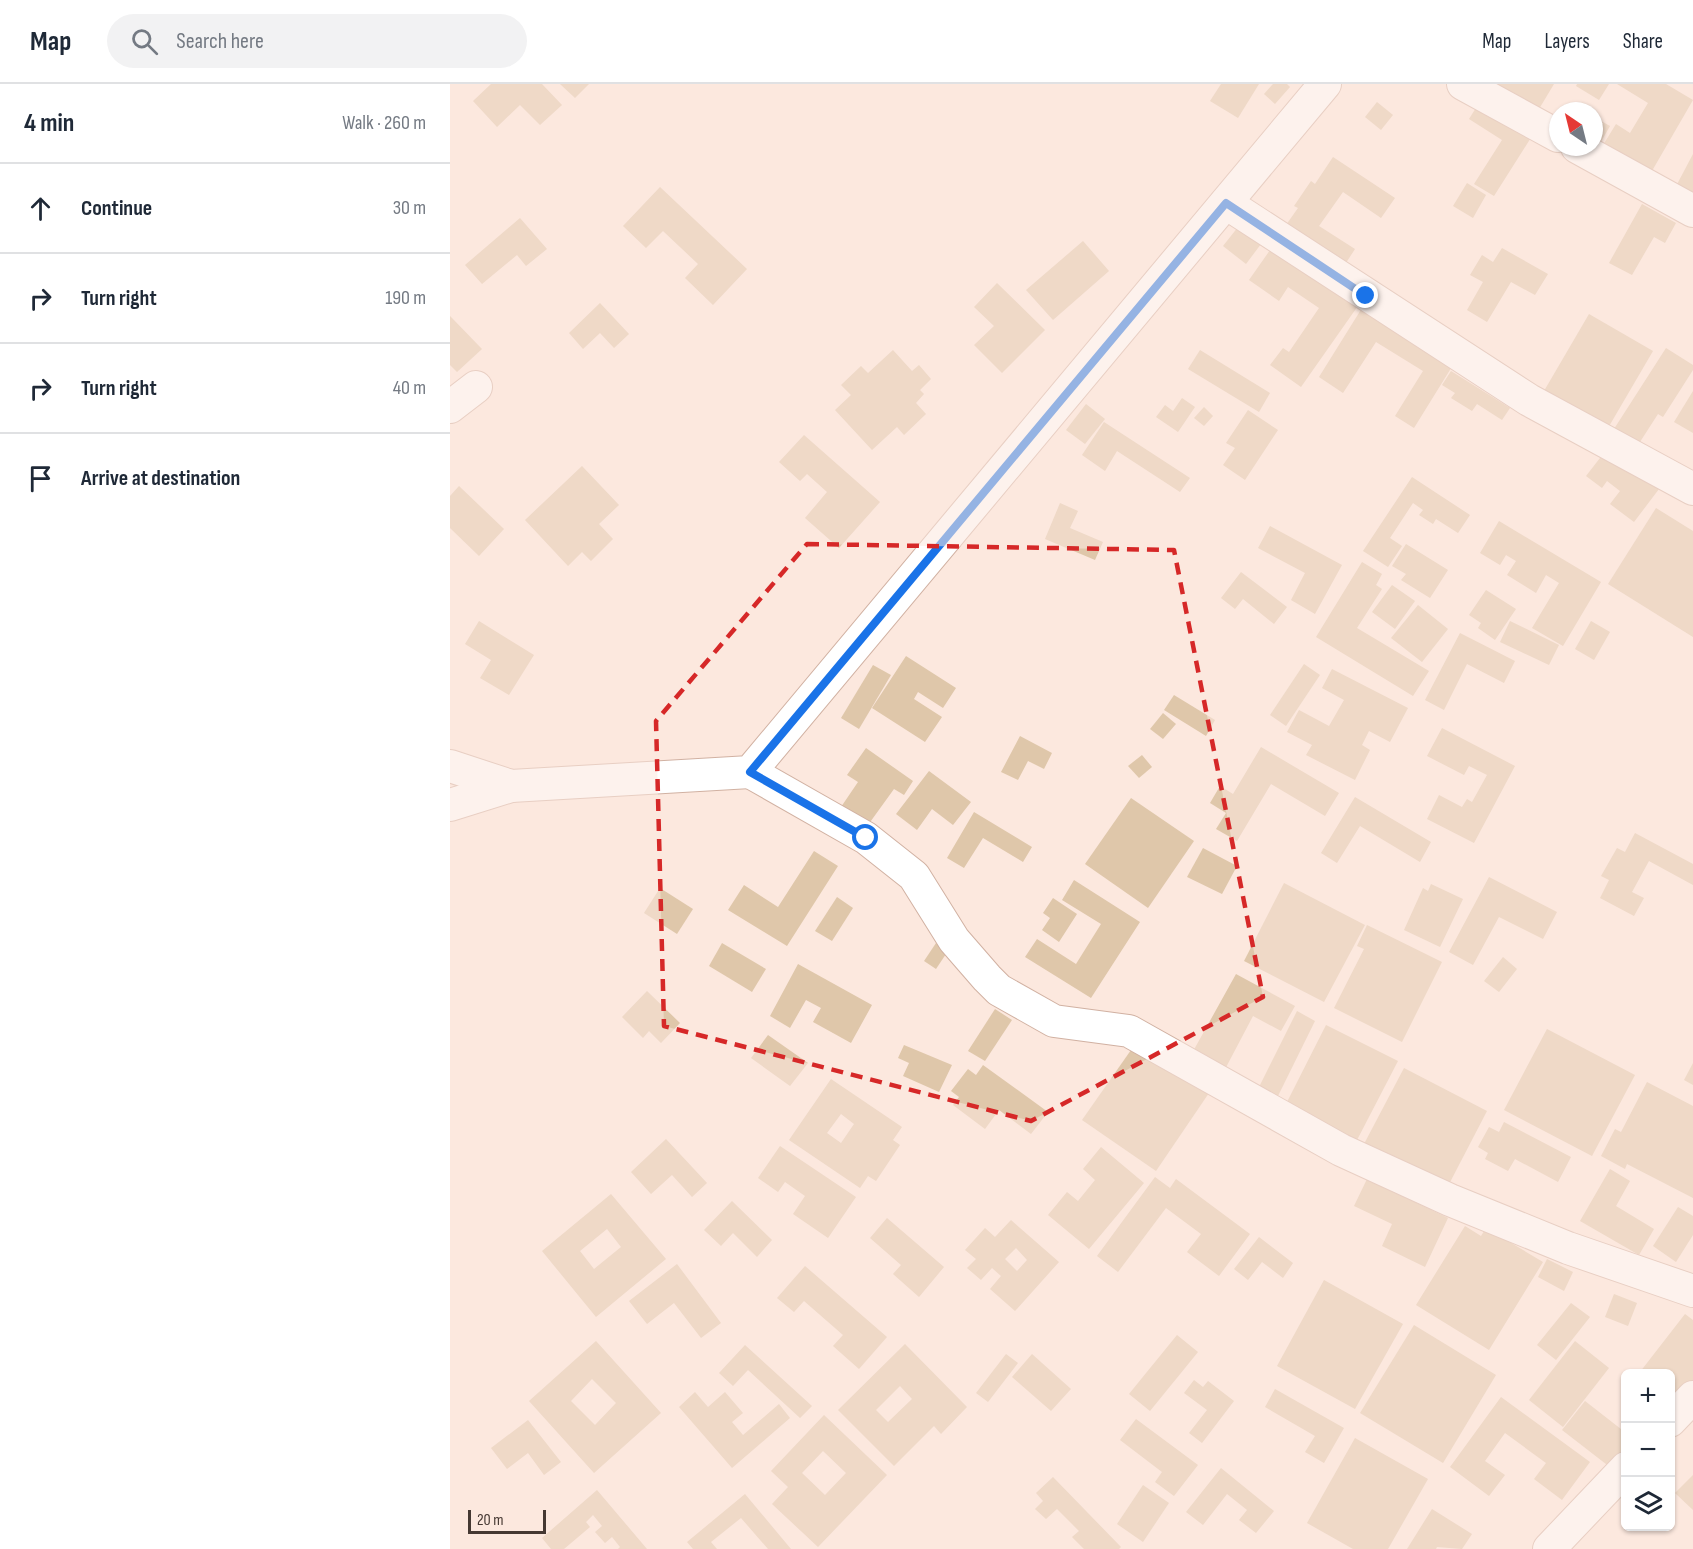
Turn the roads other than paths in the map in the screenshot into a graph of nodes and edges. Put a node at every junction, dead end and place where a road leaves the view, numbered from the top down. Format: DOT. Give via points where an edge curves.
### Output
graph roads {
  1 [pos="1325,84"];
  2 [pos="1463,84"];
  3 [pos="1549,131"];
  4 [pos="1593,156"];
  5 [pos="1226,203"];
  6 [pos="1693,211"];
  7 [pos="476,387"];
  8 [pos="450,407"];
  9 [pos="1693,489"];
  10 [pos="450,766"];
  11 [pos="750,772"];
  12 [pos="511,786"];
  13 [pos="450,804"];
  14 [pos="1693,1291"];
  15 [pos="1693,1397"];
  16 [pos="1675,1417"];
  17 [pos="1621,1473"];
  18 [pos="1549,1549"];
  1 -- 5 [label="street"];
  2 -- 3 [label="street"];
  4 -- 6 [label="street"];
  5 -- 9 [label="street" via="1529,400"];
  5 -- 11 [label="street"];
  7 -- 8 [label="street"];
  10 -- 12 [label="street"];
  11 -- 12 [label="street"];
  11 -- 14 [label="street" via="866,838 914,876 954,940 987,978 999,990 1054,1021 1129,1031 1361,1160 1568,1248"];
  12 -- 13 [label="street"];
  15 -- 16 [label="street"];
  17 -- 18 [label="street"];
}
